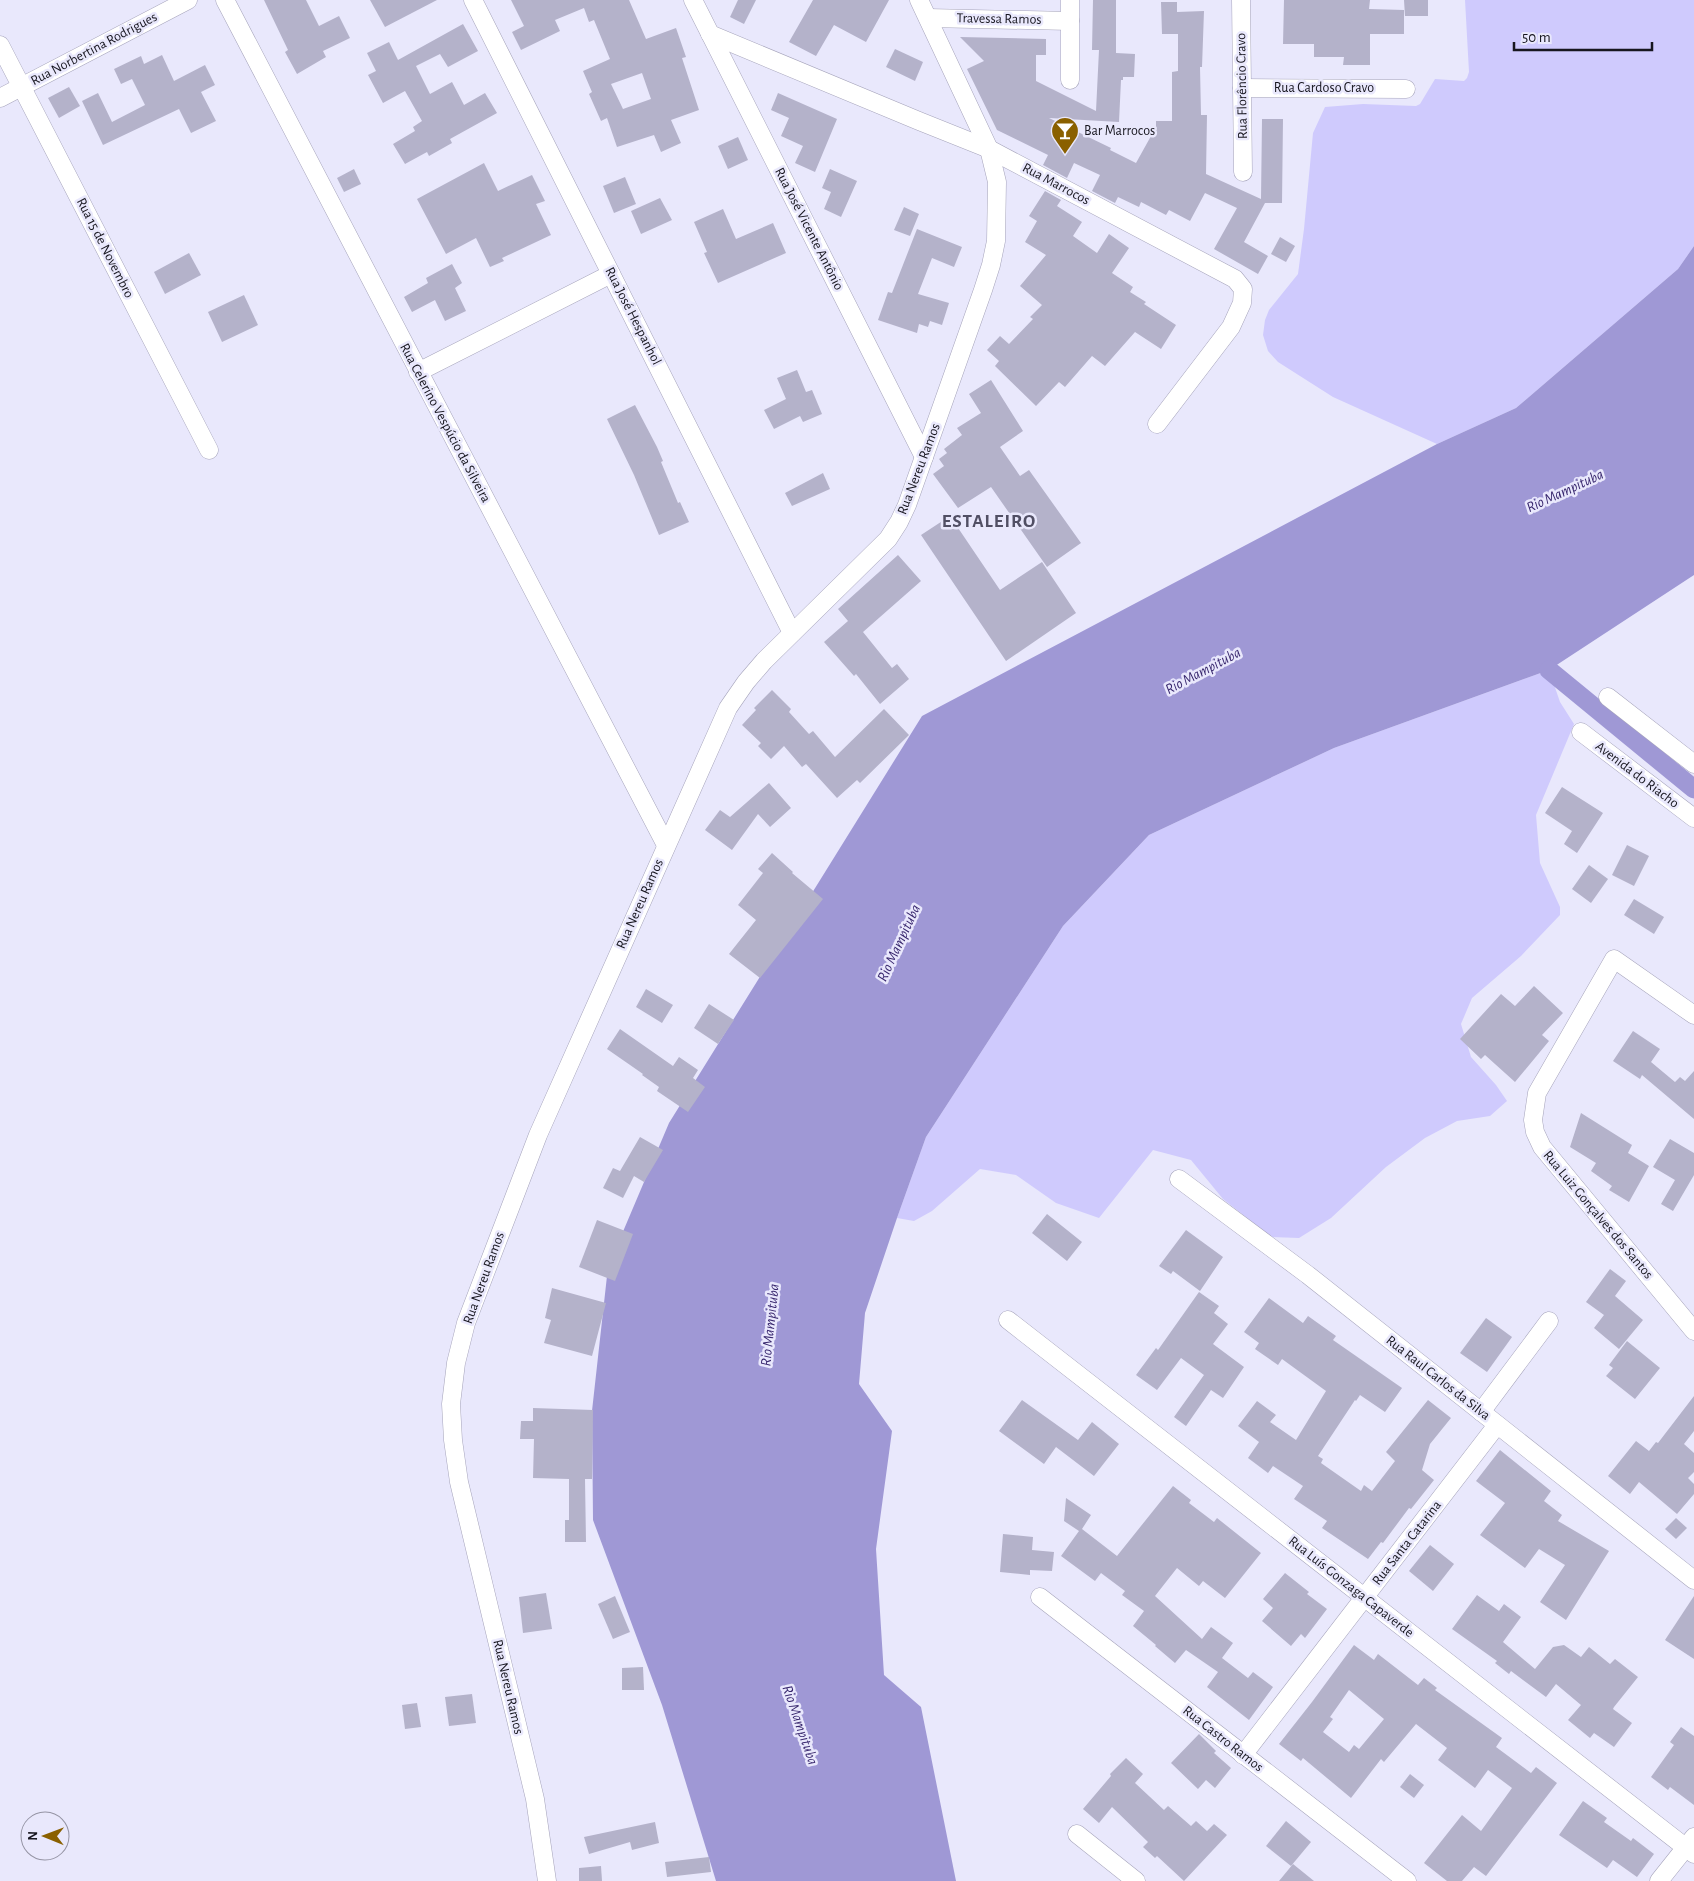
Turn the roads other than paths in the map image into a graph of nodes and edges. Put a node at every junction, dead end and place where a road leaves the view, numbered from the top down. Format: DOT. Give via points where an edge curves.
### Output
graph roads {
  1 [pos="188,0"];
  2 [pos="225,0"];
  3 [pos="473,0"];
  4 [pos="693,0"];
  5 [pos="919,0"];
  6 [pos="1070,0"];
  7 [pos="1241,0"];
  8 [pos="928,18"];
  9 [pos="1070,21"];
  10 [pos="710,34"];
  11 [pos="0,45"];
  12 [pos="1070,80"];
  13 [pos="22,87"];
  14 [pos="1242,88"];
  15 [pos="1406,89"];
  16 [pos="0,98"];
  17 [pos="989,149"];
  18 [pos="1243,172"];
  19 [pos="611,274"];
  20 [pos="418,372"];
  21 [pos="1157,424"];
  22 [pos="210,450"];
  23 [pos="924,457"];
  24 [pos="792,633"];
  25 [pos="1608,698"];
  26 [pos="1581,732"];
  27 [pos="1694,764"];
  28 [pos="1691,810"];
  29 [pos="666,845"];
  30 [pos="1694,1015"];
  31 [pos="1179,1179"];
  32 [pos="1008,1320"];
  33 [pos="1549,1321"];
  34 [pos="1694,1330"];
  35 [pos="1481,1412"];
  36 [pos="1497,1425"];
  37 [pos="1694,1580"];
  38 [pos="1040,1597"];
  39 [pos="1365,1597"];
  40 [pos="1243,1755"];
  41 [pos="1077,1834"];
  42 [pos="1691,1846"];
  43 [pos="547,1881"];
  44 [pos="1136,1881"];
  45 [pos="1406,1881"];
  46 [pos="1659,1881"];
  1 -- 13 [label="street, Rua Norbertina Rodrigues"];
  2 -- 20 [label="street, Rua Celerino Vespúcio da Silveira"];
  3 -- 19 [label="street, Rua José Hespanhol"];
  4 -- 10 [label="street, Rua José Vicente Antônio"];
  5 -- 8 [label="street, Rua Nereu Ramos"];
  6 -- 9 [label="street"];
  7 -- 14 [label="street, Rua Florêncio Cravo"];
  8 -- 9 [label="street, Travessa Ramos"];
  8 -- 17 [label="street, Rua Nereu Ramos"];
  9 -- 12 [label="street"];
  10 -- 17 [label="street, Rua Marrocos"];
  10 -- 23 [label="street, Rua José Vicente Antônio"];
  11 -- 13 [label="street, Rua 15 de Novembro"];
  13 -- 16 [label="street, Rua Norbertina Rodrigues"];
  13 -- 22 [label="street, Rua 15 de Novembro"];
  14 -- 15 [label="street, Rua Cardoso Cravo"];
  14 -- 18 [label="street, Rua Florêncio Cravo"];
  17 -- 21 [label="street, Rua Marrocos" via="1226,274 1235,279 1242,289 1242,303 1231,327"];
  17 -- 23 [label="street, Rua Nereu Ramos" via="997,182 996,241 983,290"];
  19 -- 20 [label="street"];
  19 -- 24 [label="street, Rua José Hespanhol"];
  20 -- 29 [label="street, Rua Celerino Vespúcio da Silveira"];
  23 -- 24 [label="street, Rua Nereu Ramos" via="907,506 888,539"];
  24 -- 29 [label="street, Rua Nereu Ramos" via="746,682 728,708"];
  25 -- 27 [label="street"];
  26 -- 28 [label="street, Avenida do Riacho"];
  29 -- 43 [label="street, Rua Nereu Ramos" via="519,1181 466,1323 456,1362 451,1404 459,1482 535,1799"];
  30 -- 34 [label="street, Rua Luiz Gonçalves dos Santos" via="1614,959 1537,1093 1533,1120 1542,1147"];
  31 -- 35 [label="street, Rua Raul Carlos da Silva" via="1308,1275"];
  32 -- 39 [label="street, Rua Luís Gonzaga Capaverde"];
  33 -- 35 [label="street"];
  35 -- 36 [label="street, Rua Raul Carlos da Silva"];
  36 -- 37 [label="street, Rua Raul Carlos da Silva"];
  36 -- 39 [label="street, Rua Santa Catarina"];
  38 -- 40 [label="street, Rua Castro Ramos"];
  39 -- 40 [label="street, Rua Santa Catarina"];
  39 -- 42 [label="street, Rua Luís Gonzaga Capaverde"];
  40 -- 45 [label="street, Rua Castro Ramos"];
  41 -- 44 [label="street"];
  42 -- 46 [label="street"];
}
